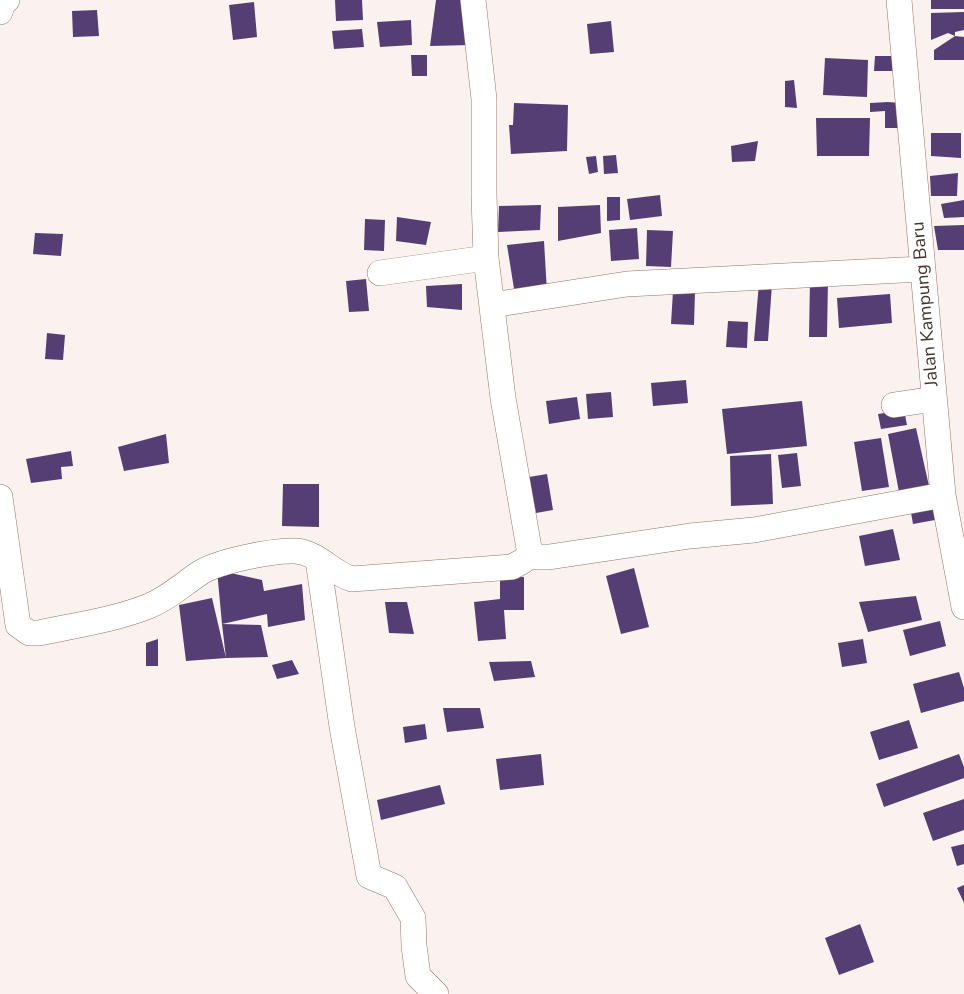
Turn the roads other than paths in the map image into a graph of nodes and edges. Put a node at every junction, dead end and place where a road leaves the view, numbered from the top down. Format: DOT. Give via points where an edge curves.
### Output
graph roads {
  1 [pos="8,0"];
  2 [pos="473,0"];
  3 [pos="899,0"];
  4 [pos="0,12"];
  5 [pos="486,258"];
  6 [pos="922,269"];
  7 [pos="380,274"];
  8 [pos="492,305"];
  9 [pos="934,399"];
  10 [pos="894,405"];
  11 [pos="943,495"];
  12 [pos="0,497"];
  13 [pos="530,554"];
  14 [pos="318,560"];
  15 [pos="964,607"];
  16 [pos="436,994"];
  1 -- 4 [label="street"];
  2 -- 5 [label="street" via="484,99"];
  3 -- 6 [label="street, Jalan Kampung Baru"];
  5 -- 7 [label="street"];
  5 -- 8 [label="street"];
  6 -- 8 [label="street" via="627,284"];
  6 -- 9 [label="street, Jalan Kampung Baru"];
  8 -- 13 [label="street" via="503,398"];
  9 -- 10 [label="street"];
  9 -- 11 [label="street, Jalan Kampung Baru"];
  11 -- 13 [label="street" via="754,530 549,557"];
  11 -- 15 [label="street, Jalan Kampung Baru"];
  12 -- 14 [label="street" via="18,625 29,632 39,633 122,616 169,596 200,573 226,562 295,551"];
  13 -- 14 [label="street" via="512,567 352,579 337,574"];
  14 -- 16 [label="street" via="342,727 370,876 394,887 413,918 418,976"];
}
